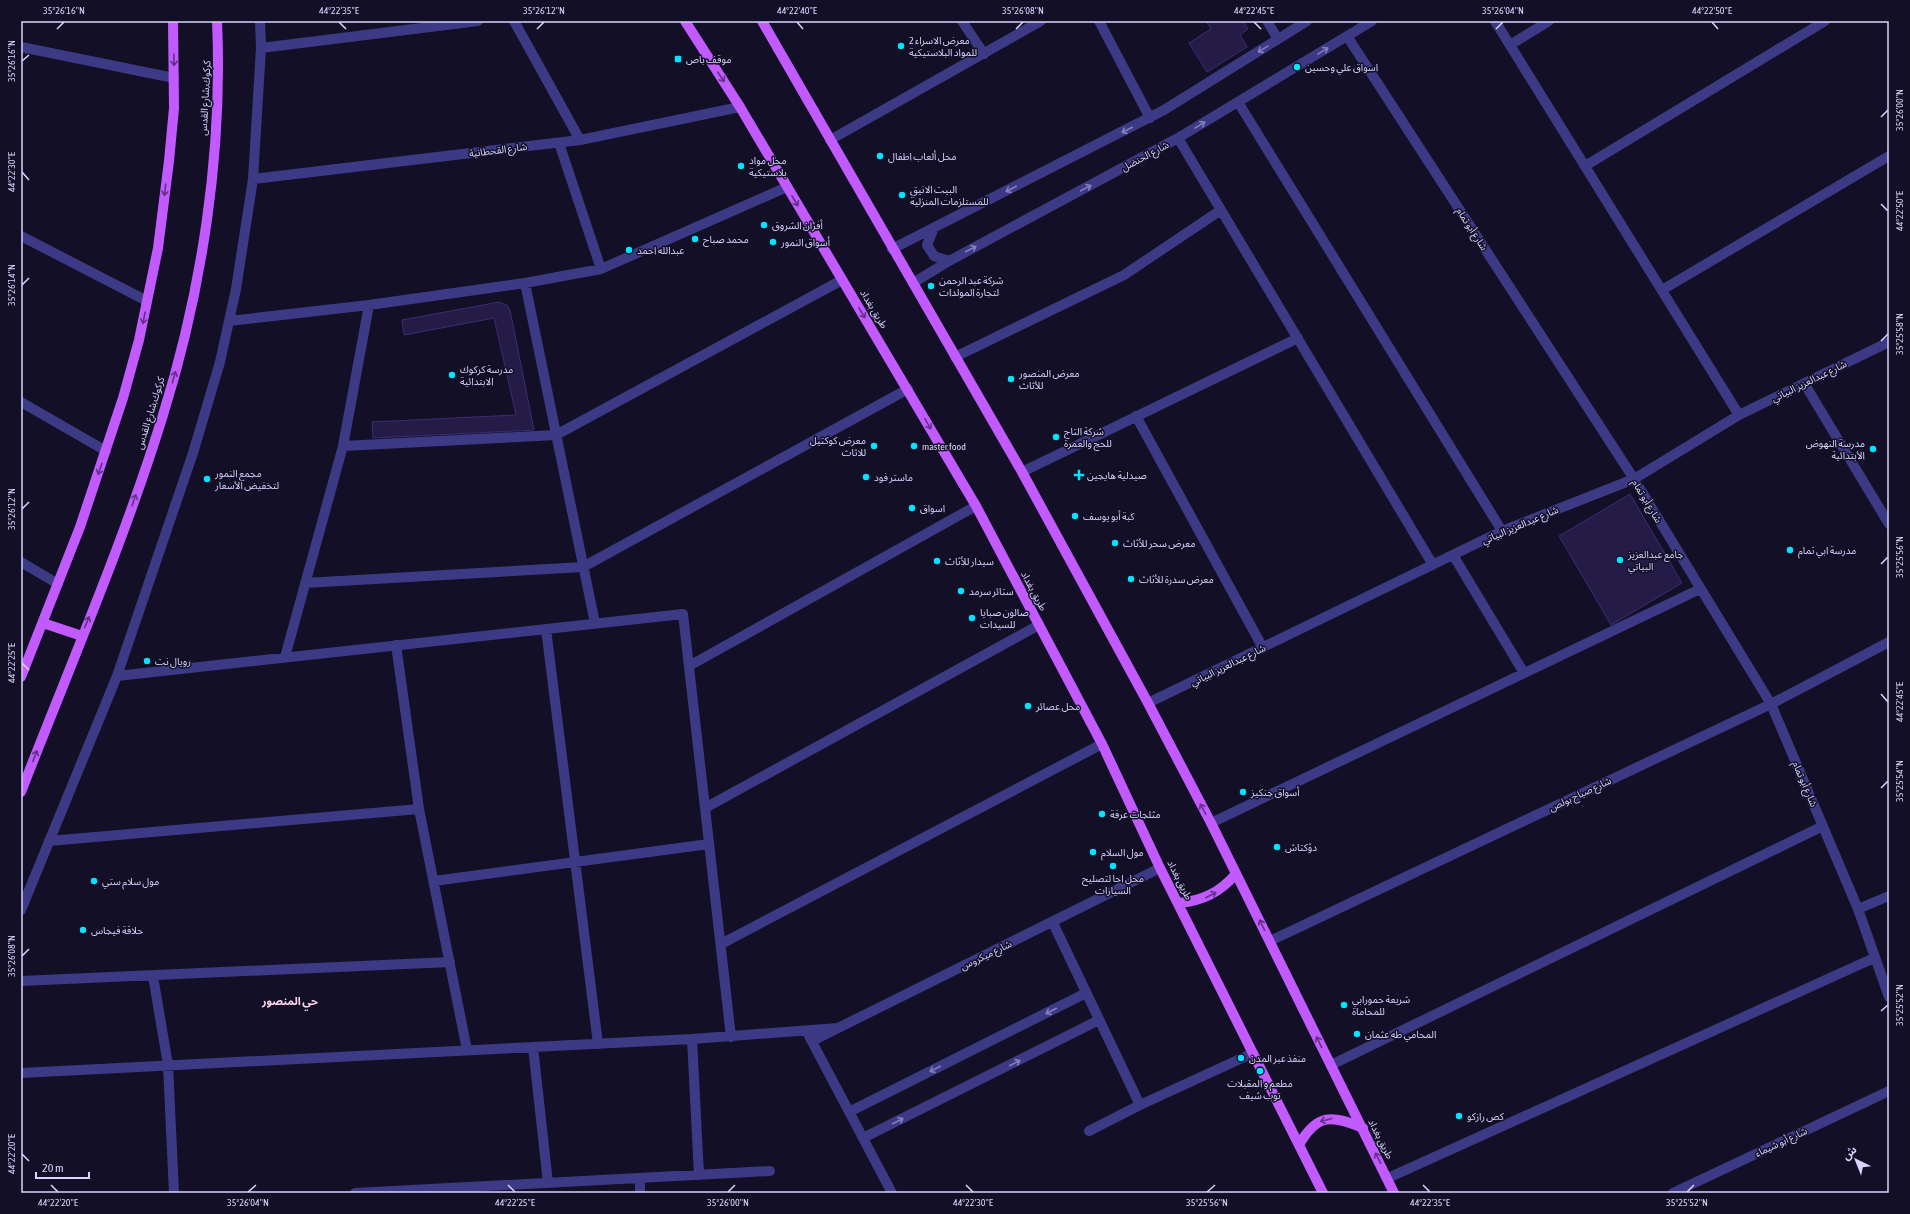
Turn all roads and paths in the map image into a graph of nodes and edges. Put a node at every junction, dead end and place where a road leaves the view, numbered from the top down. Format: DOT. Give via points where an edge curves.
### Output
graph roads {
  1 [pos="173,21"];
  2 [pos="218,21"];
  3 [pos="260,21"];
  4 [pos="478,21"];
  5 [pos="514,21"];
  6 [pos="685,21"];
  7 [pos="762,21"];
  8 [pos="962,21"];
  9 [pos="1041,21"];
  10 [pos="1099,21"];
  11 [pos="1267,21"];
  12 [pos="1308,21"];
  13 [pos="1372,21"];
  14 [pos="1495,21"];
  15 [pos="1549,21"];
  16 [pos="1826,21"];
  17 [pos="1347,36"];
  18 [pos="1278,39"];
  19 [pos="1510,45"];
  20 [pos="21,47"];
  21 [pos="261,48"];
  22 [pos="984,54"];
  23 [pos="174,78"];
  24 [pos="1238,102"];
  25 [pos="740,108"];
  26 [pos="1150,118"];
  27 [pos="1178,138"];
  28 [pos="580,140"];
  29 [pos="830,140"];
  30 [pos="559,143"];
  31 [pos="1889,156"];
  32 [pos="1585,166"];
  33 [pos="253,179"];
  34 [pos="787,187"];
  35 [pos="1221,210"];
  36 [pos="934,228"];
  37 [pos="21,236"];
  38 [pos="892,249"];
  39 [pos="948,262"];
  40 [pos="601,269"];
  41 [pos="842,280"];
  42 [pos="525,283"];
  43 [pos="913,283"];
  44 [pos="1662,290"];
  45 [pos="147,301"];
  46 [pos="368,305"];
  47 [pos="229,321"];
  48 [pos="1298,338"];
  49 [pos="1889,342"];
  50 [pos="955,357"];
  51 [pos="1804,383"];
  52 [pos="908,389"];
  53 [pos="21,402"];
  54 [pos="1136,416"];
  55 [pos="1739,416"];
  56 [pos="556,435"];
  57 [pos="342,446"];
  58 [pos="106,451"];
  59 [pos="1022,472"];
  60 [pos="1634,478"];
  61 [pos="976,506"];
  62 [pos="1889,524"];
  63 [pos="1502,531"];
  64 [pos="1453,555"];
  65 [pos="21,562"];
  66 [pos="1433,565"];
  67 [pos="583,567"];
  68 [pos="305,583"];
  69 [pos="58,584"];
  70 [pos="1700,589"];
  71 [pos="43,623"];
  72 [pos="595,623"];
  73 [pos="1039,625"];
  74 [pos="546,629"];
  75 [pos="82,636"];
  76 [pos="1889,642"];
  77 [pos="396,645"];
  78 [pos="1263,648"];
  79 [pos="285,657"];
  80 [pos="689,666"];
  81 [pos="1524,673"];
  82 [pos="117,676"];
  83 [pos="21,677"];
  84 [pos="1148,703"];
  85 [pos="1771,704"];
  86 [pos="1102,744"];
  87 [pos="21,792"];
  88 [pos="705,808"];
  89 [pos="419,809"];
  90 [pos="1211,823"];
  91 [pos="1823,826"];
  92 [pos="49,842"];
  93 [pos="709,844"];
  94 [pos="576,862"];
  95 [pos="1160,868"];
  96 [pos="1236,874"];
  97 [pos="434,881"];
  98 [pos="1889,896"];
  99 [pos="1178,903"];
  100 [pos="1858,909"];
  101 [pos="21,910"];
  102 [pos="1053,923"];
  103 [pos="1270,941"];
  104 [pos="720,944"];
  105 [pos="1874,958"];
  106 [pos="450,962"];
  107 [pos="153,976"];
  108 [pos="21,981"];
  109 [pos="1086,993"];
  110 [pos="1889,998"];
  111 [pos="1099,1020"];
  112 [pos="838,1028"];
  113 [pos="806,1030"];
  114 [pos="731,1037"];
  115 [pos="692,1039"];
  116 [pos="812,1041"];
  117 [pos="598,1044"];
  118 [pos="533,1047"];
  119 [pos="467,1050"];
  120 [pos="1254,1053"];
  121 [pos="1331,1064"];
  122 [pos="168,1065"];
  123 [pos="21,1073"];
  124 [pos="1889,1091"];
  125 [pos="1140,1105"];
  126 [pos="849,1112"];
  127 [pos="1363,1128"];
  128 [pos="1089,1131"];
  129 [pos="863,1138"];
  130 [pos="1299,1145"];
  131 [pos="770,1171"];
  132 [pos="699,1175"];
  133 [pos="640,1178"];
  134 [pos="1388,1178"];
  135 [pos="548,1183"];
  136 [pos="174,1193"];
  137 [pos="355,1193"];
  138 [pos="640,1193"];
  139 [pos="892,1193"];
  140 [pos="1323,1193"];
  141 [pos="1394,1193"];
  142 [pos="1673,1193"];
  1 -- 23 [label="main road, one-way"];
  75 -- 2 [label="main road, كركوك,شارع القدس, one-way" via="125,526 163,415 187,327 205,235 215,140"];
  3 -- 21 [label="street"];
  4 -- 21 [label="street"];
  5 -- 28 [label="street"];
  6 -- 25 [label="main road, طريق بغداد, one-way"];
  7 -- 29 [label="main road, طريق بغداد"];
  8 -- 22 [label="street"];
  9 -- 22 [label="street"];
  10 -- 26 [label="street"];
  11 -- 18 [label="street"];
  12 -- 18 [label="street"];
  13 -- 17 [label="street, شارع الحنضل"];
  14 -- 19 [label="street"];
  15 -- 19 [label="street"];
  16 -- 32 [label="street"];
  24 -- 17 [label="street, شارع الحنضل, one-way"];
  17 -- 60 [label="street, شارع أبو تمام"];
  18 -- 26 [label="street, one-way"];
  19 -- 32 [label="street"];
  20 -- 23 [label="street"];
  21 -- 33 [label="street"];
  22 -- 29 [label="street"];
  23 -- 45 [label="main road, one-way" via="169,162 158,248"];
  27 -- 24 [label="street, شارع الحنضل, one-way"];
  24 -- 63 [label="street"];
  25 -- 28 [label="street, شارع القحطانية"];
  25 -- 34 [label="main road, طريق بغداد"];
  26 -- 36 [label="street, one-way"];
  27 -- 35 [label="street"];
  39 -- 27 [label="street, شارع الحنضل, one-way"];
  28 -- 30 [label="street, شارع القحطانية"];
  29 -- 38 [label="main road, طريق بغداد"];
  30 -- 33 [label="street, شارع القحطانية"];
  30 -- 40 [label="street"];
  31 -- 44 [label="street"];
  32 -- 44 [label="street"];
  33 -- 47 [label="street" via="243,252"];
  34 -- 40 [label="street"];
  34 -- 41 [label="main road, طريق بغداد, one-way"];
  35 -- 48 [label="street"];
  35 -- 50 [label="street" via="1124,275"];
  36 -- 38 [label="street"];
  36 -- 39 [label="street" via="927,245 934,256"];
  37 -- 45 [label="street"];
  38 -- 43 [label="main road, طريق بغداد"];
  39 -- 43 [label="street, شارع الحنضل"];
  40 -- 42 [label="street"];
  41 -- 52 [label="main road, طريق بغداد, one-way"];
  41 -- 56 [label="street"];
  42 -- 46 [label="street"];
  42 -- 56 [label="street"];
  43 -- 50 [label="main road, طريق بغداد"];
  44 -- 55 [label="street"];
  45 -- 58 [label="main road, one-way" via="137,348"];
  46 -- 47 [label="street"];
  46 -- 57 [label="street"];
  47 -- 82 [label="street" via="206,411"];
  48 -- 54 [label="street"];
  48 -- 66 [label="street"];
  49 -- 51 [label="street, شارع عبدالعزيز البياتي"];
  50 -- 59 [label="main road, طريق بغداد"];
  51 -- 55 [label="street, شارع عبدالعزيز البياتي"];
  51 -- 62 [label="street"];
  52 -- 61 [label="main road, طريق بغداد, one-way"];
  52 -- 67 [label="street"];
  53 -- 58 [label="street"];
  54 -- 59 [label="street"];
  54 -- 78 [label="street"];
  55 -- 60 [label="street, شارع عبدالعزيز البياتي"];
  56 -- 57 [label="street"];
  56 -- 67 [label="street"];
  57 -- 68 [label="street"];
  58 -- 69 [label="main road, one-way"];
  59 -- 84 [label="main road, طريق بغداد"];
  60 -- 63 [label="street, شارع عبدالعزيز البياتي"];
  60 -- 70 [label="street, شارع أبو تمام"];
  61 -- 73 [label="main road, طريق بغداد"];
  61 -- 80 [label="street"];
  63 -- 64 [label="street, شارع عبدالعزيز البياتي"];
  64 -- 66 [label="street, شارع عبدالعزيز البياتي"];
  64 -- 81 [label="street"];
  65 -- 69 [label="street"];
  66 -- 78 [label="street, شارع عبدالعزيز البياتي"];
  67 -- 68 [label="street"];
  67 -- 72 [label="street"];
  68 -- 79 [label="street"];
  69 -- 71 [label="main road"];
  70 -- 81 [label="street"];
  70 -- 85 [label="street, شارع أبو تمام"];
  71 -- 75 [label="main road"];
  71 -- 83 [label="main road"];
  72 -- 74 [label="street"];
  72 -- 80 [label="street" via="684,614"];
  73 -- 86 [label="main road, طريق بغداد"];
  73 -- 88 [label="street"];
  74 -- 77 [label="street"];
  74 -- 94 [label="street"];
  87 -- 75 [label="main road, كركوك,شارع القدس, one-way"];
  76 -- 85 [label="street, شارع صباح بولص"];
  77 -- 79 [label="street"];
  77 -- 89 [label="street"];
  78 -- 84 [label="street, شارع عبدالعزيز البياتي"];
  79 -- 82 [label="street"];
  80 -- 88 [label="street"];
  81 -- 90 [label="street"];
  82 -- 92 [label="street"];
  90 -- 84 [label="main road, طريق بغداد, one-way"];
  85 -- 91 [label="street, شارع أبو تمام"];
  85 -- 103 [label="street, شارع صباح بولص"];
  86 -- 95 [label="main road, طريق بغداد"];
  86 -- 104 [label="street"];
  88 -- 93 [label="street"];
  89 -- 92 [label="street"];
  89 -- 97 [label="street"];
  90 -- 96 [label="main road, طريق بغداد"];
  91 -- 100 [label="street, شارع أبو تمام"];
  91 -- 121 [label="street"];
  92 -- 101 [label="street"];
  93 -- 94 [label="street"];
  93 -- 104 [label="street"];
  94 -- 97 [label="street"];
  94 -- 117 [label="street"];
  95 -- 99 [label="main road, طريق بغداد"];
  95 -- 102 [label="street, شارع ميكروس"];
  99 -- 96 [label="main road, one-way" via="1192,902 1217,892"];
  103 -- 96 [label="main road, طريق بغداد, one-way"];
  97 -- 106 [label="street"];
  98 -- 100 [label="street"];
  99 -- 120 [label="main road, طريق بغداد"];
  100 -- 105 [label="street, شارع أبو تمام"];
  102 -- 109 [label="street"];
  102 -- 112 [label="street, شارع ميكروس"];
  121 -- 103 [label="main road, طريق بغداد, one-way"];
  104 -- 114 [label="street"];
  105 -- 110 [label="street, شارع أبو تمام"];
  105 -- 134 [label="street"];
  106 -- 107 [label="street"];
  106 -- 119 [label="street"];
  107 -- 108 [label="street"];
  107 -- 122 [label="street"];
  109 -- 111 [label="street"];
  109 -- 126 [label="street, one-way"];
  111 -- 125 [label="street"];
  129 -- 111 [label="street, one-way"];
  112 -- 113 [label="street"];
  112 -- 116 [label="street, شارع ميكروس"];
  113 -- 114 [label="street"];
  113 -- 116 [label="street"];
  114 -- 115 [label="street"];
  115 -- 117 [label="street"];
  115 -- 132 [label="street"];
  116 -- 126 [label="street"];
  117 -- 118 [label="street"];
  118 -- 119 [label="street"];
  118 -- 135 [label="street"];
  119 -- 122 [label="street"];
  120 -- 125 [label="street"];
  120 -- 130 [label="main road, طريق بغداد"];
  121 -- 127 [label="main road, طريق بغداد"];
  122 -- 123 [label="street"];
  122 -- 136 [label="street"];
  124 -- 142 [label="street, شارع أبو شيماء"];
  125 -- 128 [label="street"];
  126 -- 129 [label="street"];
  127 -- 130 [label="main road, one-way" via="1330,1118 1318,1122 1307,1130"];
  134 -- 127 [label="main road, طريق بغداد, one-way"];
  129 -- 139 [label="street"];
  130 -- 140 [label="main road, طريق بغداد"];
  131 -- 132 [label="street"];
  132 -- 133 [label="street"];
  133 -- 135 [label="street"];
  133 -- 138 [label="street"];
  134 -- 141 [label="main road, طريق بغداد"];
  135 -- 137 [label="street"];
}
